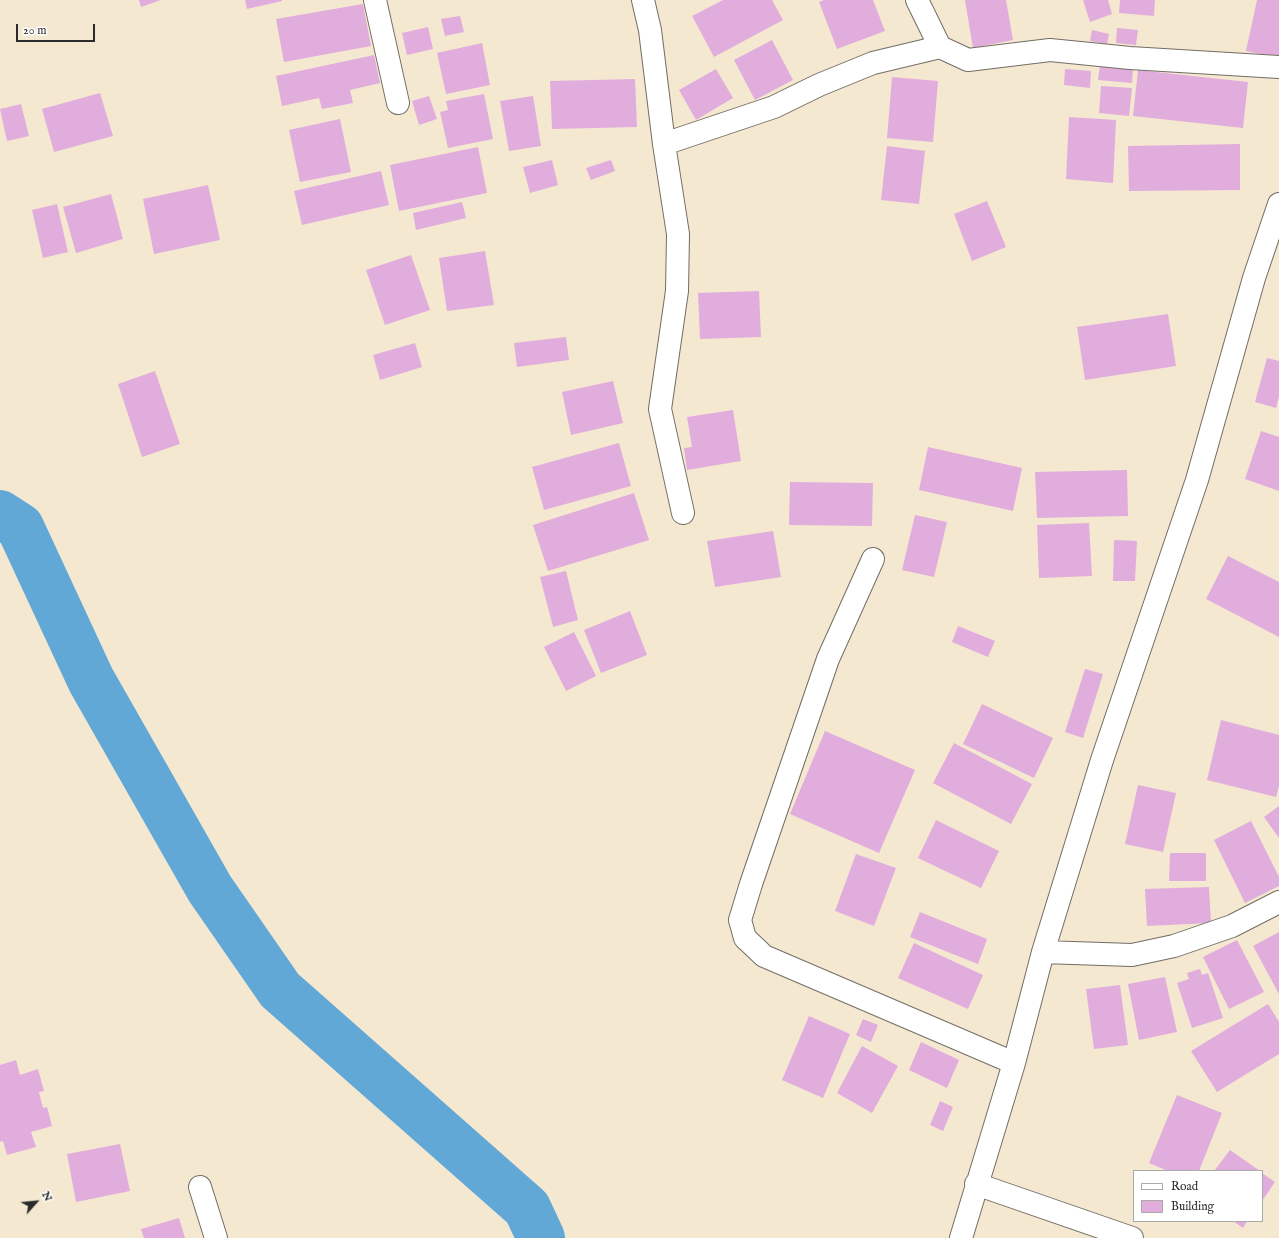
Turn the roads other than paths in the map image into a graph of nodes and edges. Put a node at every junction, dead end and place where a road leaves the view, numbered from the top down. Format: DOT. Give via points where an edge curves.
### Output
graph roads {
  1 [pos="376,0"];
  2 [pos="643,0"];
  3 [pos="917,0"];
  4 [pos="940,47"];
  5 [pos="1279,67"];
  6 [pos="398,103"];
  7 [pos="664,144"];
  8 [pos="1279,204"];
  9 [pos="683,513"];
  10 [pos="873,559"];
  11 [pos="1279,902"];
  12 [pos="1043,952"];
  13 [pos="1014,1063"];
  14 [pos="976,1184"];
  15 [pos="200,1187"];
  16 [pos="216,1238"];
  17 [pos="961,1238"];
  18 [pos="1132,1238"];
  1 -- 6 [label="street"];
  2 -- 7 [label="street" via="650,30"];
  3 -- 4 [label="street"];
  4 -- 5 [label="street" via="968,60 1050,50 1130,58"];
  4 -- 7 [label="street" via="873,64 819,85 774,107"];
  7 -- 9 [label="street" via="678,234 677,290 660,409"];
  8 -- 12 [label="street" via="1254,278 1196,480 1102,760"];
  10 -- 13 [label="street" via="828,659 751,884 740,920 745,938 764,956"];
  11 -- 12 [label="street" via="1232,926 1174,946 1132,955"];
  12 -- 13 [label="street"];
  13 -- 14 [label="street"];
  14 -- 17 [label="street"];
  14 -- 18 [label="street"];
  15 -- 16 [label="street"];
}
